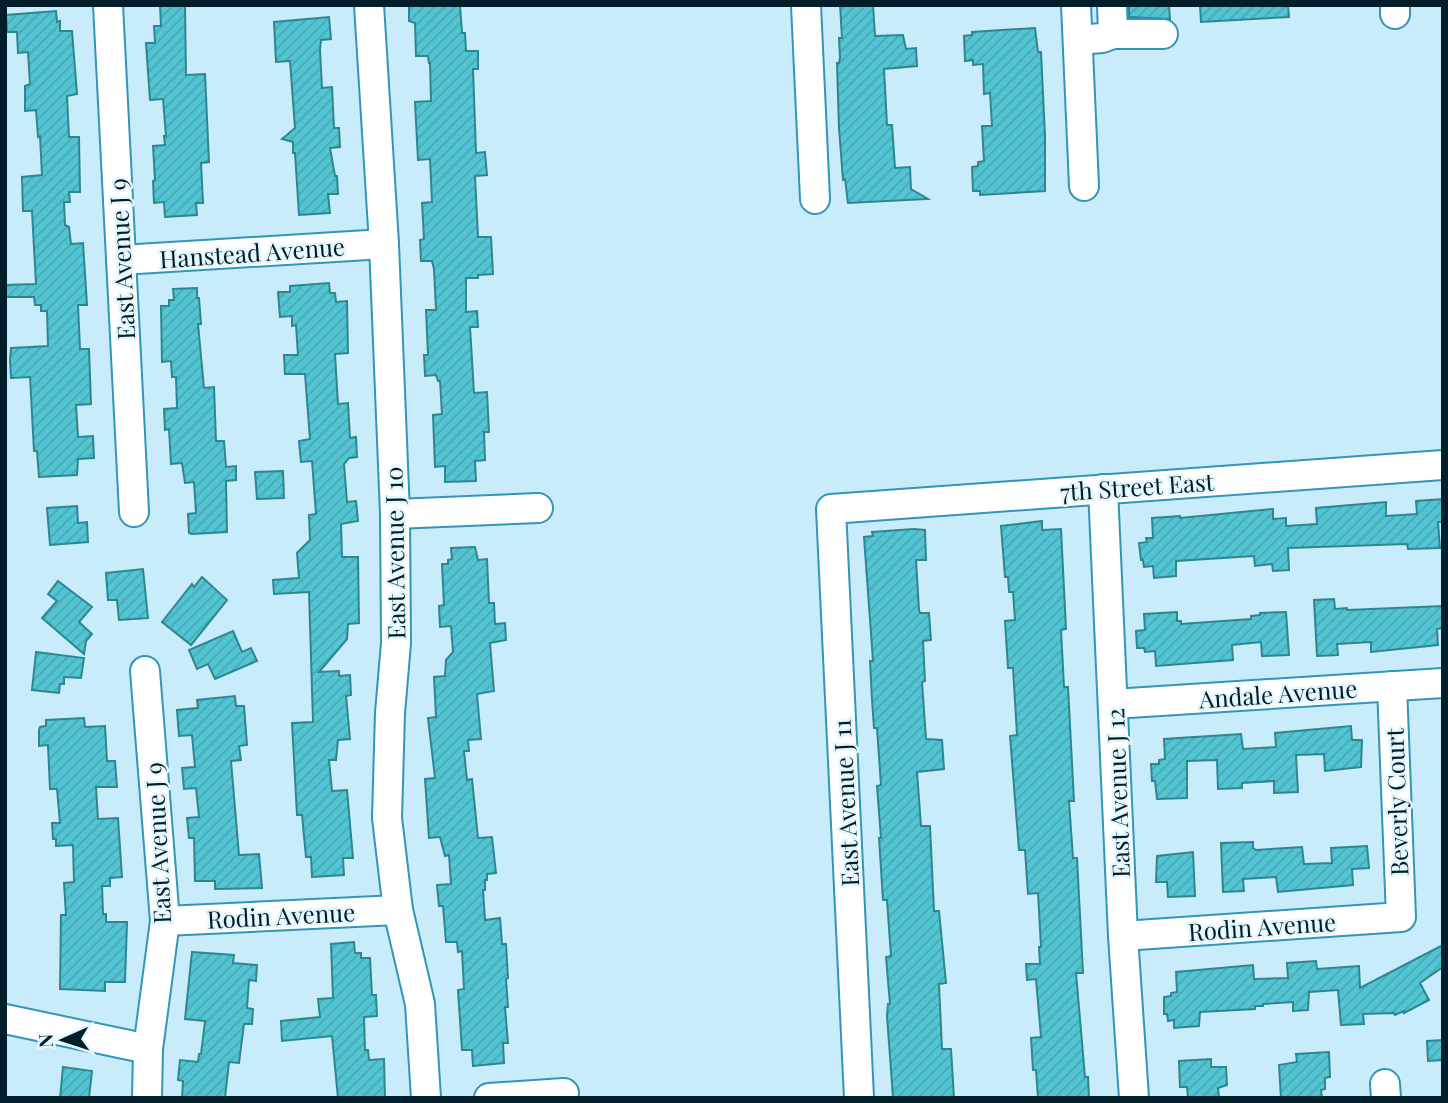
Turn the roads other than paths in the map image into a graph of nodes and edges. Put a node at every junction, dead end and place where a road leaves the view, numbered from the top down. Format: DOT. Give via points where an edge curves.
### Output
graph roads {
  1 [pos="108,5"];
  2 [pos="369,5"];
  3 [pos="806,5"];
  4 [pos="1076,5"];
  5 [pos="1112,5"];
  6 [pos="1113,34"];
  7 [pos="1163,34"];
  8 [pos="1078,40"];
  9 [pos="1084,186"];
  10 [pos="816,199"];
  11 [pos="384,244"];
  12 [pos="121,260"];
  13 [pos="1443,465"];
  14 [pos="1103,488"];
  15 [pos="538,508"];
  16 [pos="831,509"];
  17 [pos="134,512"];
  18 [pos="395,514"];
  19 [pos="145,671"];
  20 [pos="1443,683"];
  21 [pos="1392,686"];
  22 [pos="1114,704"];
  23 [pos="398,910"];
  24 [pos="1401,917"];
  25 [pos="165,921"];
  26 [pos="1123,936"];
  27 [pos="5,1020"];
  28 [pos="148,1049"];
  29 [pos="565,1093"];
  30 [pos="147,1098"];
  31 [pos="426,1098"];
  32 [pos="489,1098"];
  33 [pos="859,1098"];
  34 [pos="1133,1098"];
  1 -- 12 [label="street, East Avenue J 9"];
  2 -- 11 [label="street, East Avenue J 10"];
  3 -- 10 [label="street"];
  4 -- 8 [label="street"];
  5 -- 6 [label="street"];
  6 -- 7 [label="street"];
  6 -- 8 [label="street"];
  8 -- 9 [label="street"];
  11 -- 12 [label="street, Hanstead Avenue"];
  11 -- 18 [label="street, East Avenue J 10"];
  12 -- 17 [label="street, East Avenue J 9"];
  13 -- 14 [label="street, 7th Street East"];
  14 -- 16 [label="street, 7th Street East"];
  14 -- 22 [label="street, East Avenue J 12"];
  15 -- 18 [label="street"];
  16 -- 33 [label="street, East Avenue J 11"];
  18 -- 23 [label="street, East Avenue J 10" via="396,643 387,818"];
  19 -- 25 [label="street, East Avenue J 9"];
  20 -- 21 [label="street, Andale Avenue"];
  21 -- 22 [label="street, Andale Avenue"];
  21 -- 24 [label="street, Beverly Court"];
  22 -- 26 [label="street, East Avenue J 12"];
  23 -- 25 [label="street, Rodin Avenue"];
  23 -- 31 [label="street, East Avenue J 10" via="420,1004"];
  24 -- 26 [label="street, Rodin Avenue"];
  25 -- 28 [label="street, East Avenue J 9"];
  26 -- 34 [label="street, East Avenue J 12"];
  27 -- 28 [label="street"];
  28 -- 30 [label="street, East Avenue J 9"];
  29 -- 32 [label="street"];
}
